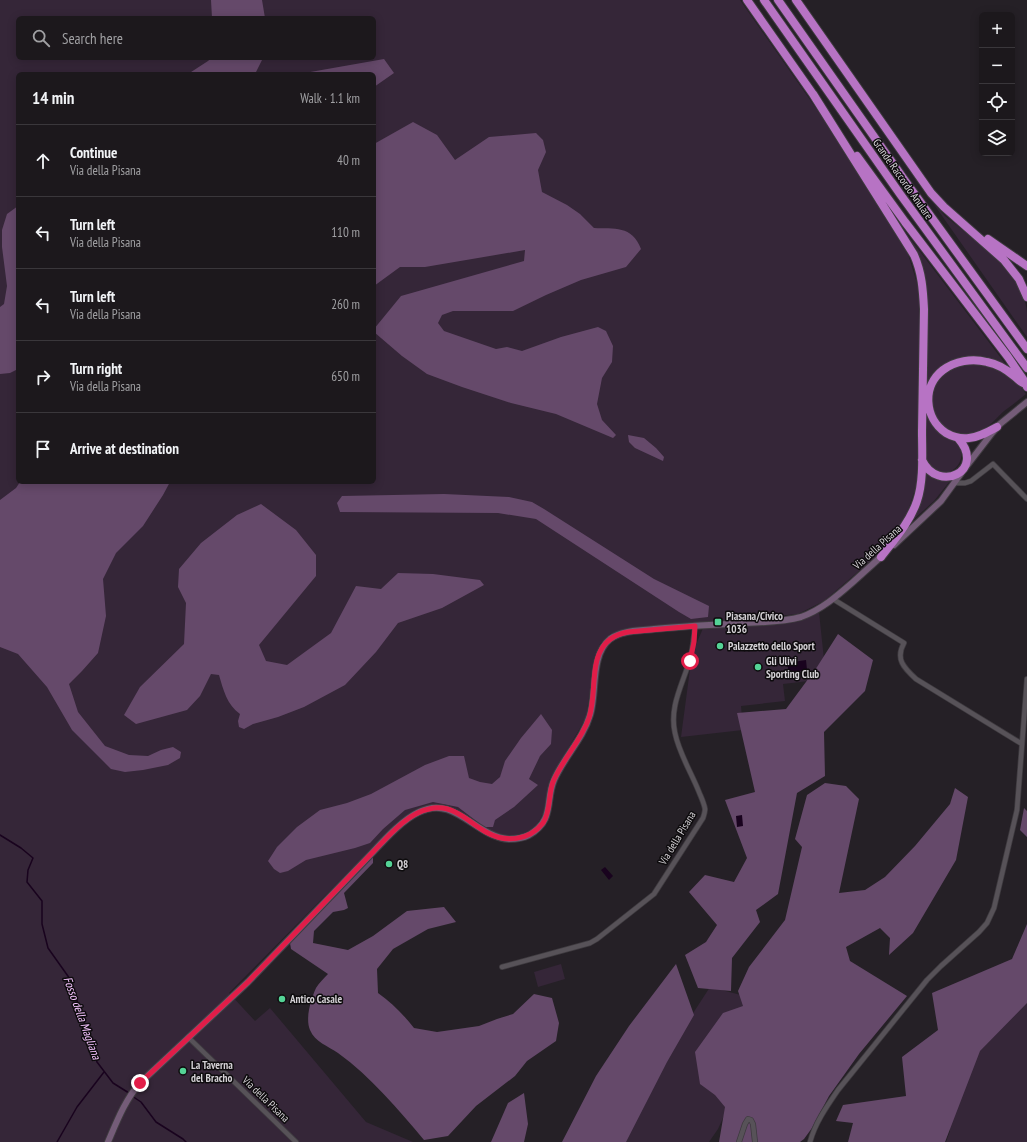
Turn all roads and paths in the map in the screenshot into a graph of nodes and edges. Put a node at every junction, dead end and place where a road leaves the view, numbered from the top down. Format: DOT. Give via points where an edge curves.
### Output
graph roads {
  1 [pos="747,0"];
  2 [pos="764,0"];
  3 [pos="778,0"];
  4 [pos="796,0"];
  5 [pos="813,94"];
  6 [pos="944,207"];
  7 [pos="1027,266"];
  8 [pos="1027,297"];
  9 [pos="1027,349"];
  10 [pos="1027,368"];
  11 [pos="1026,386"];
  12 [pos="1025,404"];
  13 [pos="997,427"];
  14 [pos="958,438"];
  15 [pos="922,459"];
  16 [pos="965,468"];
  17 [pos="955,483"];
  18 [pos="1027,500"];
  19 [pos="881,557"];
  20 [pos="833,599"];
  21 [pos="695,626"];
  22 [pos="1027,678"];
  23 [pos="1022,744"];
  24 [pos="502,967"];
  25 [pos="188,1037"];
  26 [pos="108,1142"];
  27 [pos="296,1142"];
  28 [pos="739,1142"];
  29 [pos="755,1142"];
  30 [pos="810,1142"];
  1 -- 5 [label="highway"];
  2 -- 10 [label="highway, Grande Raccordo Anulare" via="900,194"];
  3 -- 9 [label="highway, Grande Raccordo Anulare"];
  4 -- 6 [label="highway, Grande Raccordo Anulare" via="931,193"];
  5 -- 11 [label="highway" via="905,222 1008,357"];
  5 -- 15 [label="highway" via="914,255 920,270 924,309"];
  6 -- 7 [label="highway"];
  6 -- 8 [label="highway" via="1004,260 1019,279"];
  11 -- 14 [label="highway" via="1001,367 977,360 960,362 943,370 930,389 928,408 939,428"];
  12 -- 13 [label="main road, Via della Pisana"];
  13 -- 14 [label="highway" via="975,437"];
  13 -- 16 [label="main road, Via della Pisana"];
  14 -- 16 [label="highway" via="966,452"];
  15 -- 16 [label="highway" via="925,466 941,476 954,475"];
  15 -- 19 [label="highway" via="917,501 899,534"];
  16 -- 17 [label="main road, Via della Pisana"];
  17 -- 18 [label="street" via="971,481 993,464"];
  17 -- 19 [label="main road, Via della Pisana" via="942,501"];
  19 -- 20 [label="main road, Via della Pisana"];
  20 -- 21 [label="main road, Via della Pisana" via="811,613 790,619"];
  20 -- 23 [label="street" via="904,643 900,654 901,660 916,679"];
  21 -- 24 [label="street, Via della Pisana" via="691,659 676,700 673,720 678,745 703,804 703,818 654,894 597,939"];
  21 -- 25 [label="main road, Via della Pisana" via="623,633 605,644 597,660 590,717 554,780 547,816 535,831 522,838 496,837 452,811 435,808 418,812 375,849 248,982"];
  22 -- 23 [label="street"];
  23 -- 30 [label="street" via="1018,810 994,908 987,922 927,980 826,1106"];
  25 -- 26 [label="main road, Via della Pisana" via="136,1088 119,1116"];
  25 -- 27 [label="street, Via della Pisana"];
  28 -- 29 [label="street" via="748,1119 753,1124"];
}
